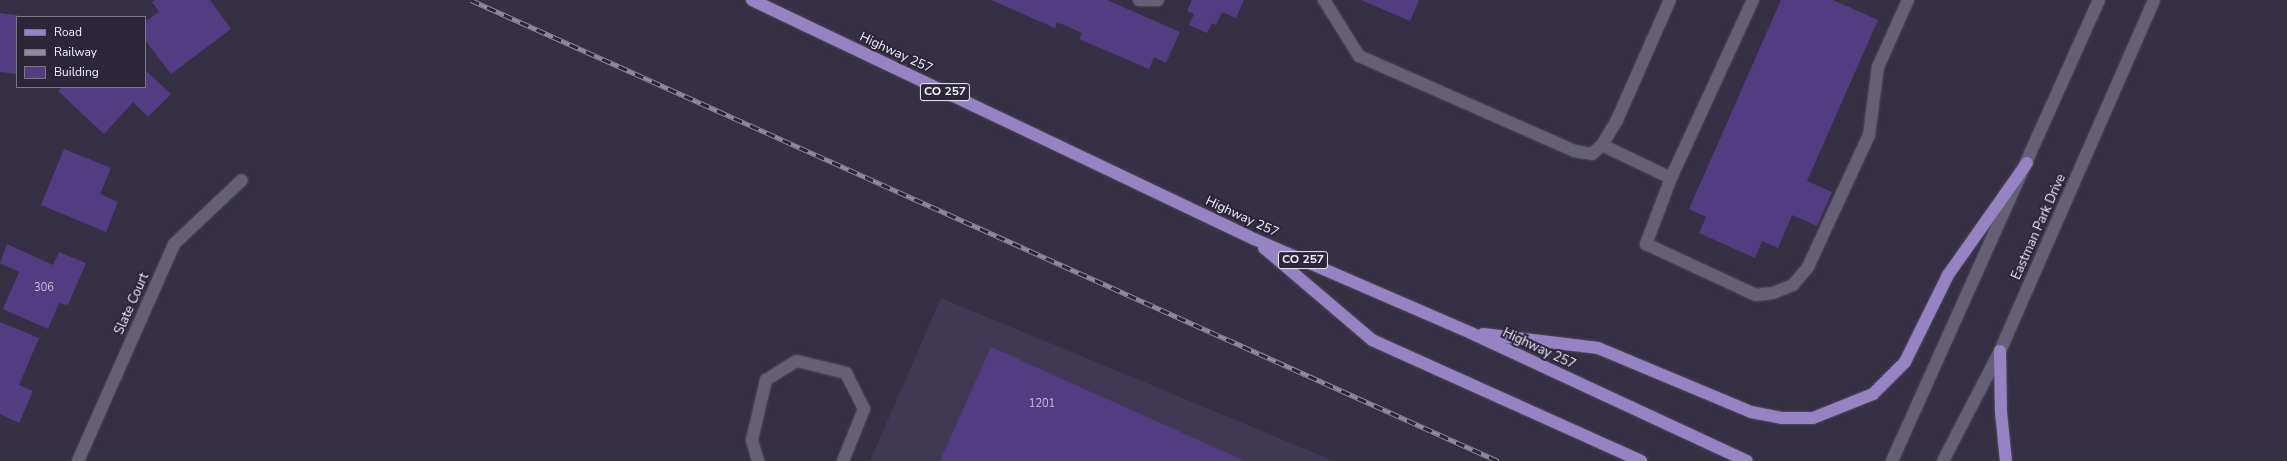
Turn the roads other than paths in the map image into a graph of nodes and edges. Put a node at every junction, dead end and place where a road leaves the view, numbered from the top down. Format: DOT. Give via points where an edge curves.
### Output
graph roads {
  1 [pos="752,0"];
  2 [pos="1139,0"];
  3 [pos="1158,0"];
  4 [pos="1324,0"];
  5 [pos="1670,0"];
  6 [pos="1753,0"];
  7 [pos="1908,0"];
  8 [pos="2099,0"];
  9 [pos="2154,0"];
  10 [pos="1602,145"];
  11 [pos="2027,163"];
  12 [pos="1671,178"];
  13 [pos="242,180"];
  14 [pos="1254,239"];
  15 [pos="1471,333"];
  16 [pos="2000,351"];
  17 [pos="78,461"];
  18 [pos="758,461"];
  19 [pos="843,461"];
  20 [pos="1641,461"];
  21 [pos="1747,461"];
  22 [pos="1892,461"];
  23 [pos="1943,461"];
  24 [pos="2006,461"];
  1 -- 14 [label="main road, Highway 257 / CO 257"];
  2 -- 3 [label="street"];
  4 -- 10 [label="street" via="1359,56 1574,151 1592,154"];
  5 -- 10 [label="street" via="1617,120"];
  6 -- 12 [label="street"];
  7 -- 12 [label="street" via="1878,67 1869,135 1808,267 1793,285 1773,293 1756,295 1646,244"];
  8 -- 11 [label="street"];
  9 -- 16 [label="street, Eastman Park Drive"];
  10 -- 12 [label="street"];
  11 -- 15 [label="main road" via="1948,275 1905,362 1873,394 1813,418 1781,418 1751,412 1598,348"];
  11 -- 22 [label="street"];
  13 -- 17 [label="street, Slate Court" via="174,244"];
  14 -- 15 [label="main road, Highway 257 / CO 257"];
  14 -- 20 [label="main road" via="1372,340"];
  15 -- 21 [label="main road, Highway 257 / CO 257"];
  16 -- 23 [label="street, Eastman Park Drive"];
  16 -- 24 [label="main road" via="2001,412"];
  18 -- 19 [label="street" via="752,440 766,380 796,361 846,373 864,409"];
}
